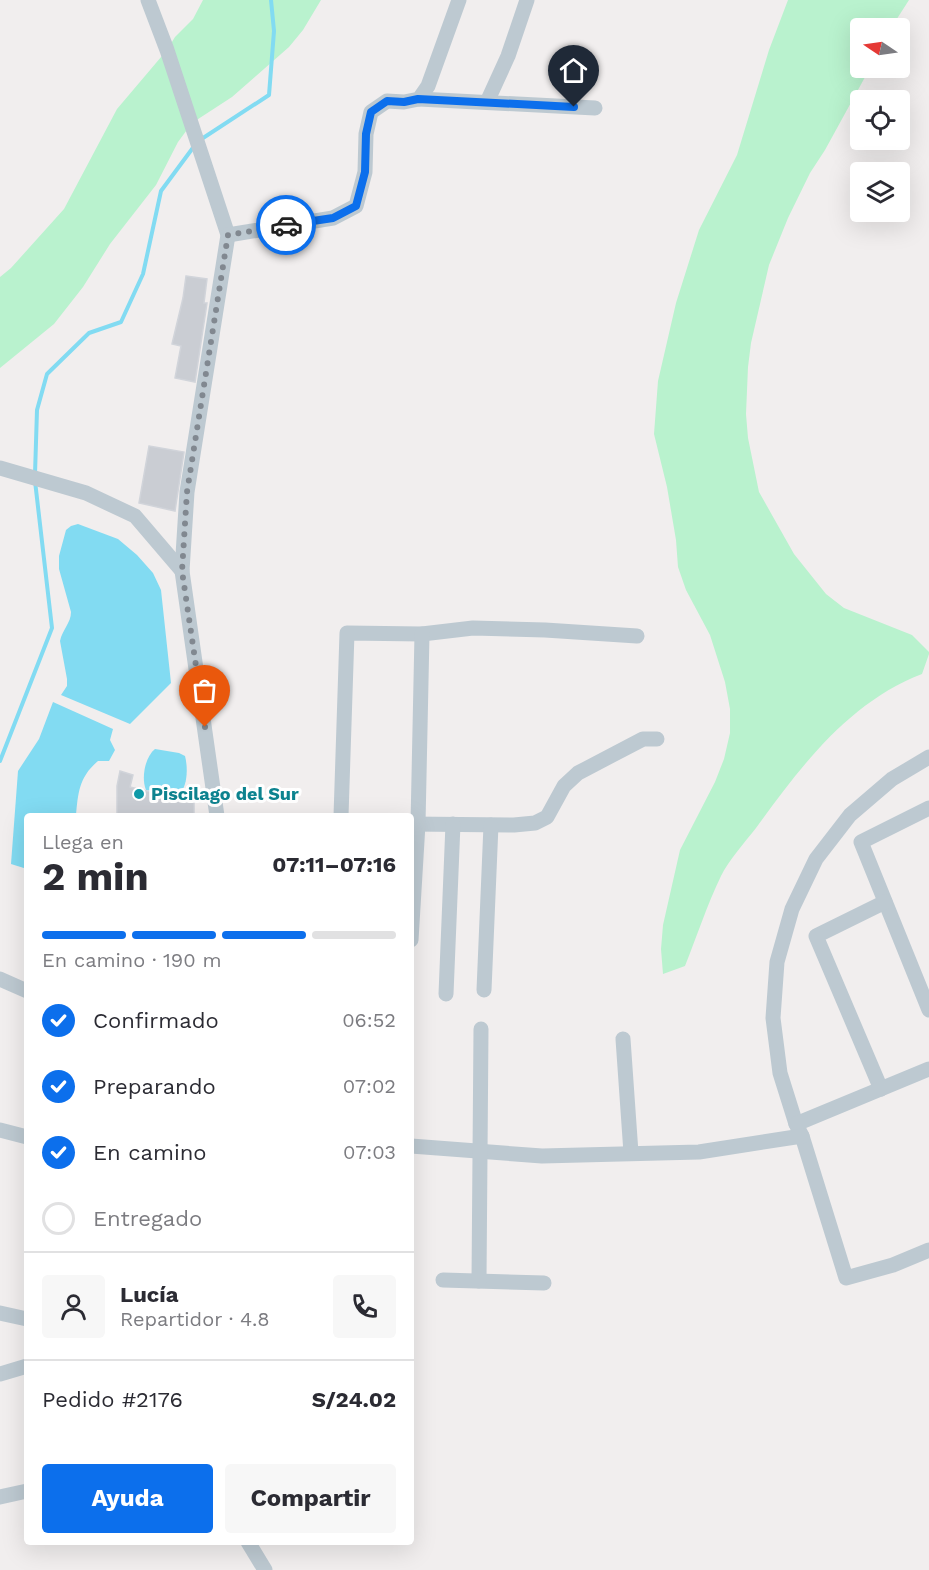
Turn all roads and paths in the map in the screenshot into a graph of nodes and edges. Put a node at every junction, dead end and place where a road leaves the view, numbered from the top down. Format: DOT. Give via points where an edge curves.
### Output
graph roads {
  1 [pos="148,0"];
  2 [pos="459,0"];
  3 [pos="527,0"];
  4 [pos="418,99"];
  5 [pos="487,102"];
  6 [pos="596,108"];
  7 [pos="228,235"];
  8 [pos="0,468"];
  9 [pos="182,571"];
  10 [pos="422,634"];
  11 [pos="637,636"];
  12 [pos="657,739"];
  13 [pos="929,757"];
  14 [pos="929,808"];
  15 [pos="218,813"];
  16 [pos="341,813"];
  17 [pos="414,824"];
  18 [pos="453,824"];
  19 [pos="491,825"];
  20 [pos="885,902"];
  21 [pos="0,979"];
  22 [pos="24,990"];
  23 [pos="484,990"];
  24 [pos="446,994"];
  25 [pos="929,1010"];
  26 [pos="482,1029"];
  27 [pos="623,1039"];
  28 [pos="929,1069"];
  29 [pos="881,1089"];
  30 [pos="799,1130"];
  31 [pos="0,1131"];
  32 [pos="24,1136"];
  33 [pos="414,1146"];
  34 [pos="479,1152"];
  35 [pos="631,1154"];
  36 [pos="929,1250"];
  37 [pos="443,1280"];
  38 [pos="479,1281"];
  39 [pos="544,1283"];
  40 [pos="0,1313"];
  41 [pos="24,1318"];
  42 [pos="24,1367"];
  43 [pos="0,1374"];
  44 [pos="24,1492"];
  45 [pos="0,1497"];
  46 [pos="250,1545"];
  47 [pos="265,1570"];
  1 -- 7 [label="street"];
  2 -- 4 [label="street" via="428,86"];
  3 -- 5 [label="street"];
  4 -- 5 [label="street"];
  4 -- 7 [label="street" via="387,101 371,112 365,172 356,206 333,218"];
  5 -- 6 [label="street"];
  7 -- 9 [label="street" via="187,492"];
  8 -- 9 [label="street" via="86,493 135,516"];
  9 -- 15 [label="street"];
  10 -- 11 [label="street" via="472,628"];
  10 -- 16 [label="street" via="347,633"];
  10 -- 17 [label="street"];
  12 -- 19 [label="street" via="643,739 578,772 541,820"];
  13 -- 30 [label="street" via="892,779 850,815 816,859 792,909 777,962 773,1018 780,1073"];
  14 -- 20 [label="street" via="861,842"];
  17 -- 18 [label="street"];
  18 -- 19 [label="street"];
  18 -- 24 [label="street"];
  19 -- 23 [label="street"];
  20 -- 25 [label="street"];
  20 -- 29 [label="street" via="816,936"];
  21 -- 22 [label="street"];
  26 -- 34 [label="street"];
  27 -- 35 [label="street"];
  28 -- 29 [label="street"];
  29 -- 30 [label="street"];
  30 -- 35 [label="street" via="699,1152"];
  30 -- 36 [label="street" via="846,1278"];
  31 -- 32 [label="street"];
  33 -- 34 [label="street"];
  34 -- 35 [label="street" via="542,1156"];
  34 -- 38 [label="street"];
  37 -- 38 [label="street"];
  38 -- 39 [label="street"];
  40 -- 41 [label="street"];
  42 -- 43 [label="street"];
  44 -- 45 [label="street"];
  46 -- 47 [label="street"];
}
